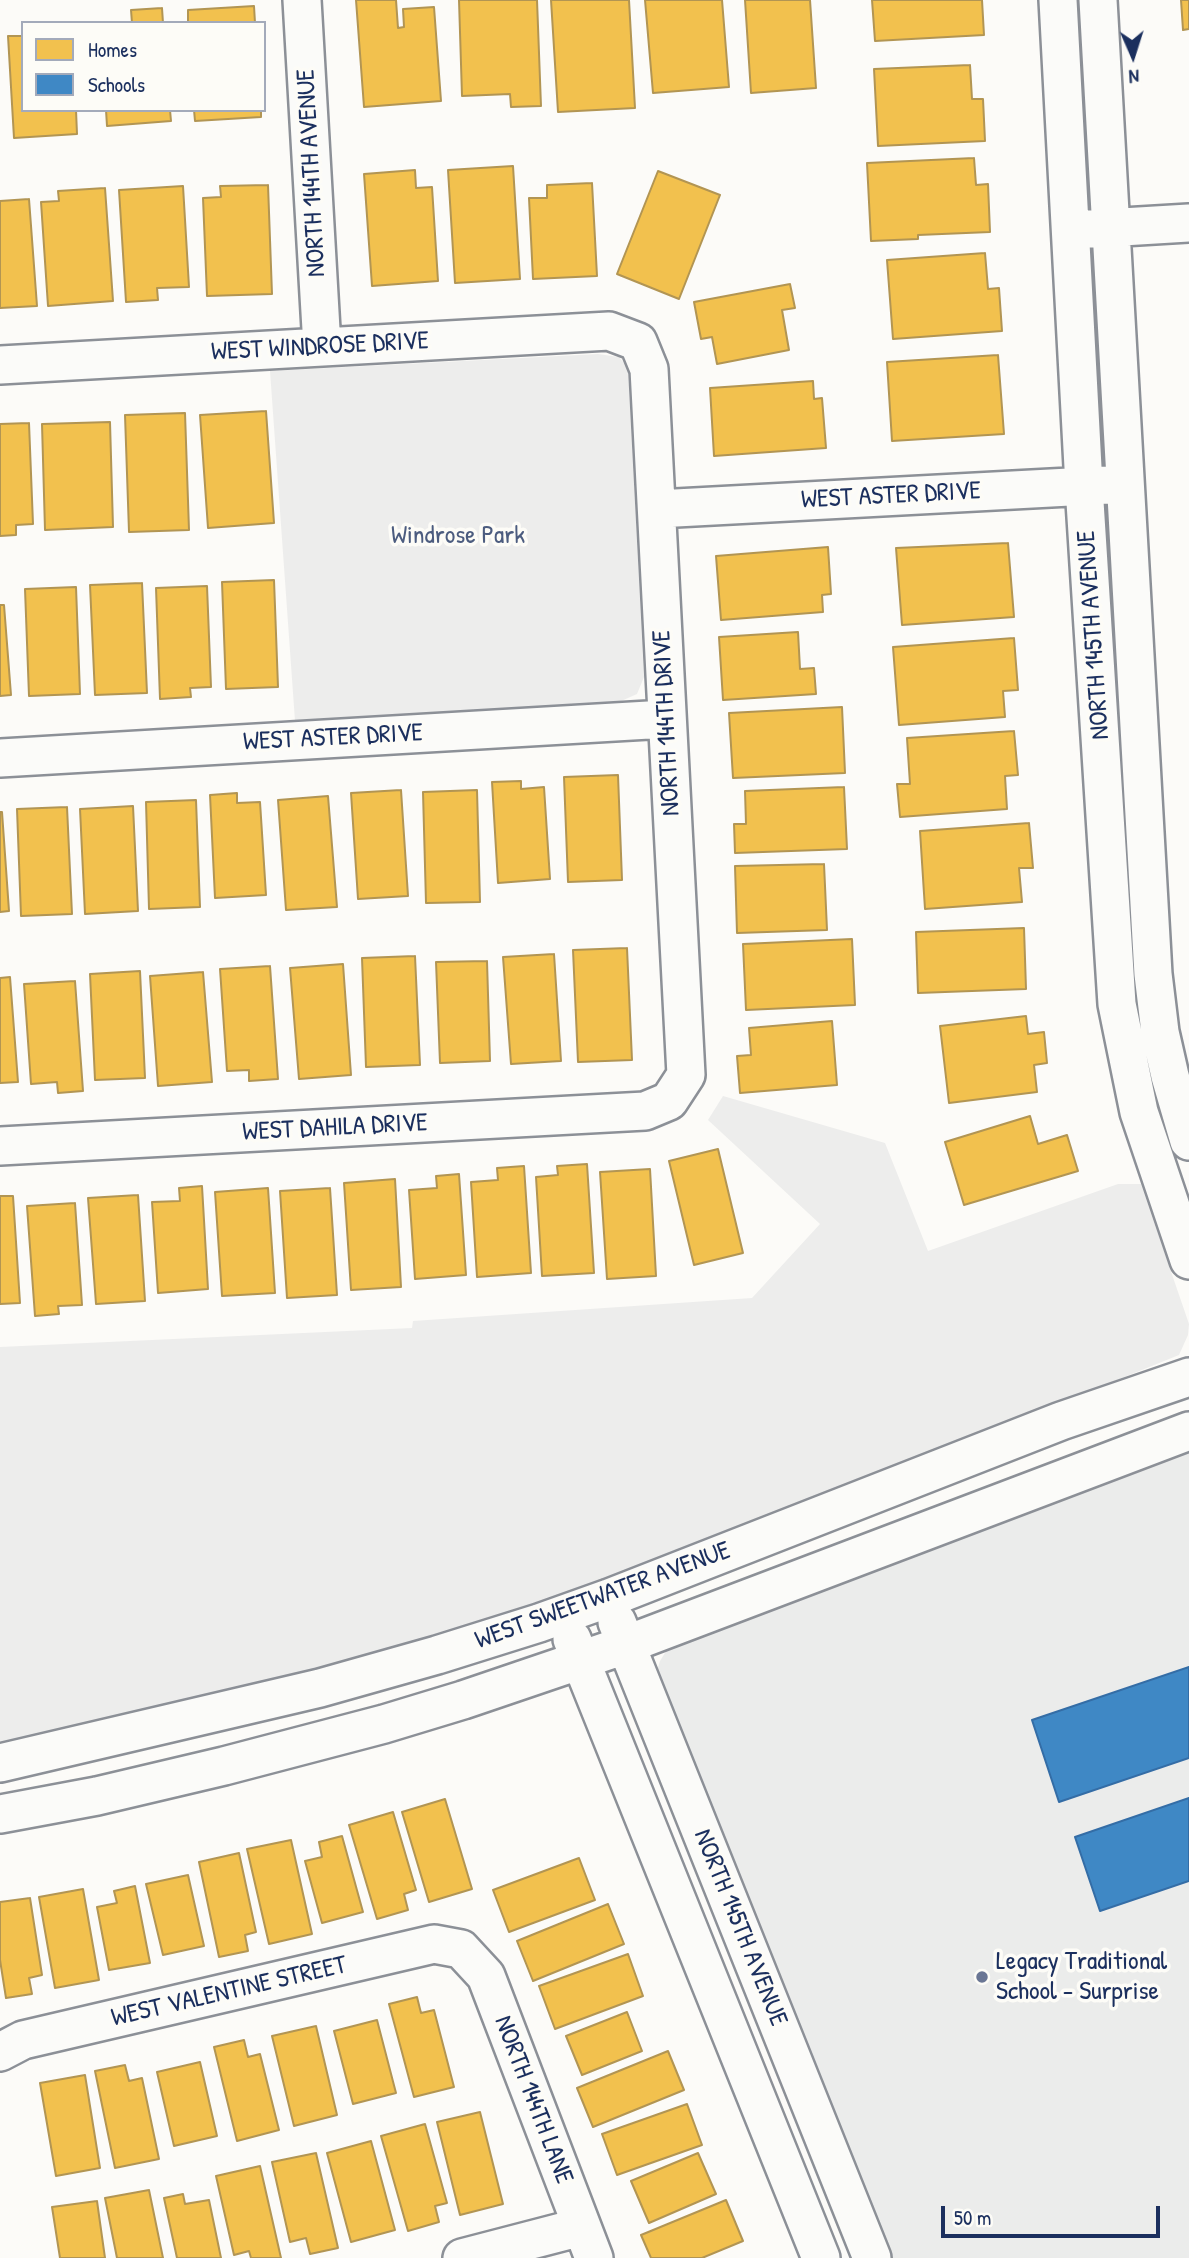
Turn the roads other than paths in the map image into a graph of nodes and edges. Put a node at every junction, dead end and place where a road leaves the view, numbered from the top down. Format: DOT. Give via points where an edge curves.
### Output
graph roads {
  1 [pos="302,0"];
  2 [pos="1058,0"];
  3 [pos="1098,0"];
  4 [pos="1189,223"];
  5 [pos="1112,228"];
  6 [pos="1070,230"];
  7 [pos="638,342"];
  8 [pos="323,347"];
  9 [pos="0,365"];
  10 [pos="1125,484"];
  11 [pos="1084,486"];
  12 [pos="657,509"];
  13 [pos="666,719"];
  14 [pos="0,758"];
  15 [pos="669,1101"];
  16 [pos="1189,1141"];
  17 [pos="0,1146"];
  18 [pos="1189,1259"];
  19 [pos="1189,1377"];
  20 [pos="1189,1431"];
  21 [pos="609,1598"];
  22 [pos="564,1615"];
  23 [pos="625,1645"];
  24 [pos="580,1661"];
  25 [pos="0,1763"];
  26 [pos="0,1814"];
  27 [pos="461,1949"];
  28 [pos="0,2052"];
  29 [pos="588,2242"];
  30 [pos="462,2258"];
  31 [pos="821,2258"];
  32 [pos="872,2258"];
  1 -- 8 [label="street, NORTH 144TH AVENUE"];
  2 -- 6 [label="street, NORTH 145TH AVENUE"];
  3 -- 5 [label="street, NORTH 145TH AVENUE"];
  4 -- 5 [label="street"];
  5 -- 6 [label="street"];
  5 -- 10 [label="street, NORTH 145TH AVENUE"];
  6 -- 11 [label="street, NORTH 145TH AVENUE"];
  7 -- 8 [label="street, WEST WINDROSE DRIVE" via="609,331"];
  7 -- 12 [label="street, NORTH 144TH DRIVE" via="649,369"];
  8 -- 9 [label="street, WEST WINDROSE DRIVE"];
  10 -- 11 [label="street, WEST ASTER DRIVE"];
  10 -- 16 [label="street, NORTH 145TH AVENUE" via="1153,974 1160,1032"];
  11 -- 12 [label="street, WEST ASTER DRIVE"];
  11 -- 18 [label="street, NORTH 145TH AVENUE" via="1117,1004 1139,1112"];
  12 -- 13 [label="street, NORTH 144TH DRIVE"];
  13 -- 14 [label="street, WEST ASTER DRIVE"];
  13 -- 15 [label="street, NORTH 144TH DRIVE" via="686,1075"];
  15 -- 17 [label="street, WEST DAHILA DRIVE" via="645,1111"];
  19 -- 21 [label="street, WEST SWEETWATER AVENUE" via="1048,1426"];
  20 -- 23 [label="street, WEST SWEETWATER AVENUE"];
  21 -- 22 [label="street, WEST SWEETWATER AVENUE"];
  21 -- 23 [label="street, NORTH 145TH AVENUE"];
  22 -- 24 [label="street, NORTH 145TH AVENUE"];
  22 -- 25 [label="street, WEST SWEETWATER AVENUE" via="320,1688"];
  23 -- 24 [label="street, WEST SWEETWATER AVENUE"];
  23 -- 32 [label="street, NORTH 145TH AVENUE"];
  24 -- 26 [label="street, WEST SWEETWATER AVENUE" via="302,1745 97,1796"];
  24 -- 31 [label="street, NORTH 145TH AVENUE"];
  27 -- 28 [label="street, WEST VALENTINE STREET" via="434,1944 23,2040"];
  27 -- 29 [label="street, NORTH 144TH LANE" via="486,1976"];
  29 -- 30 [label="street"];
}
